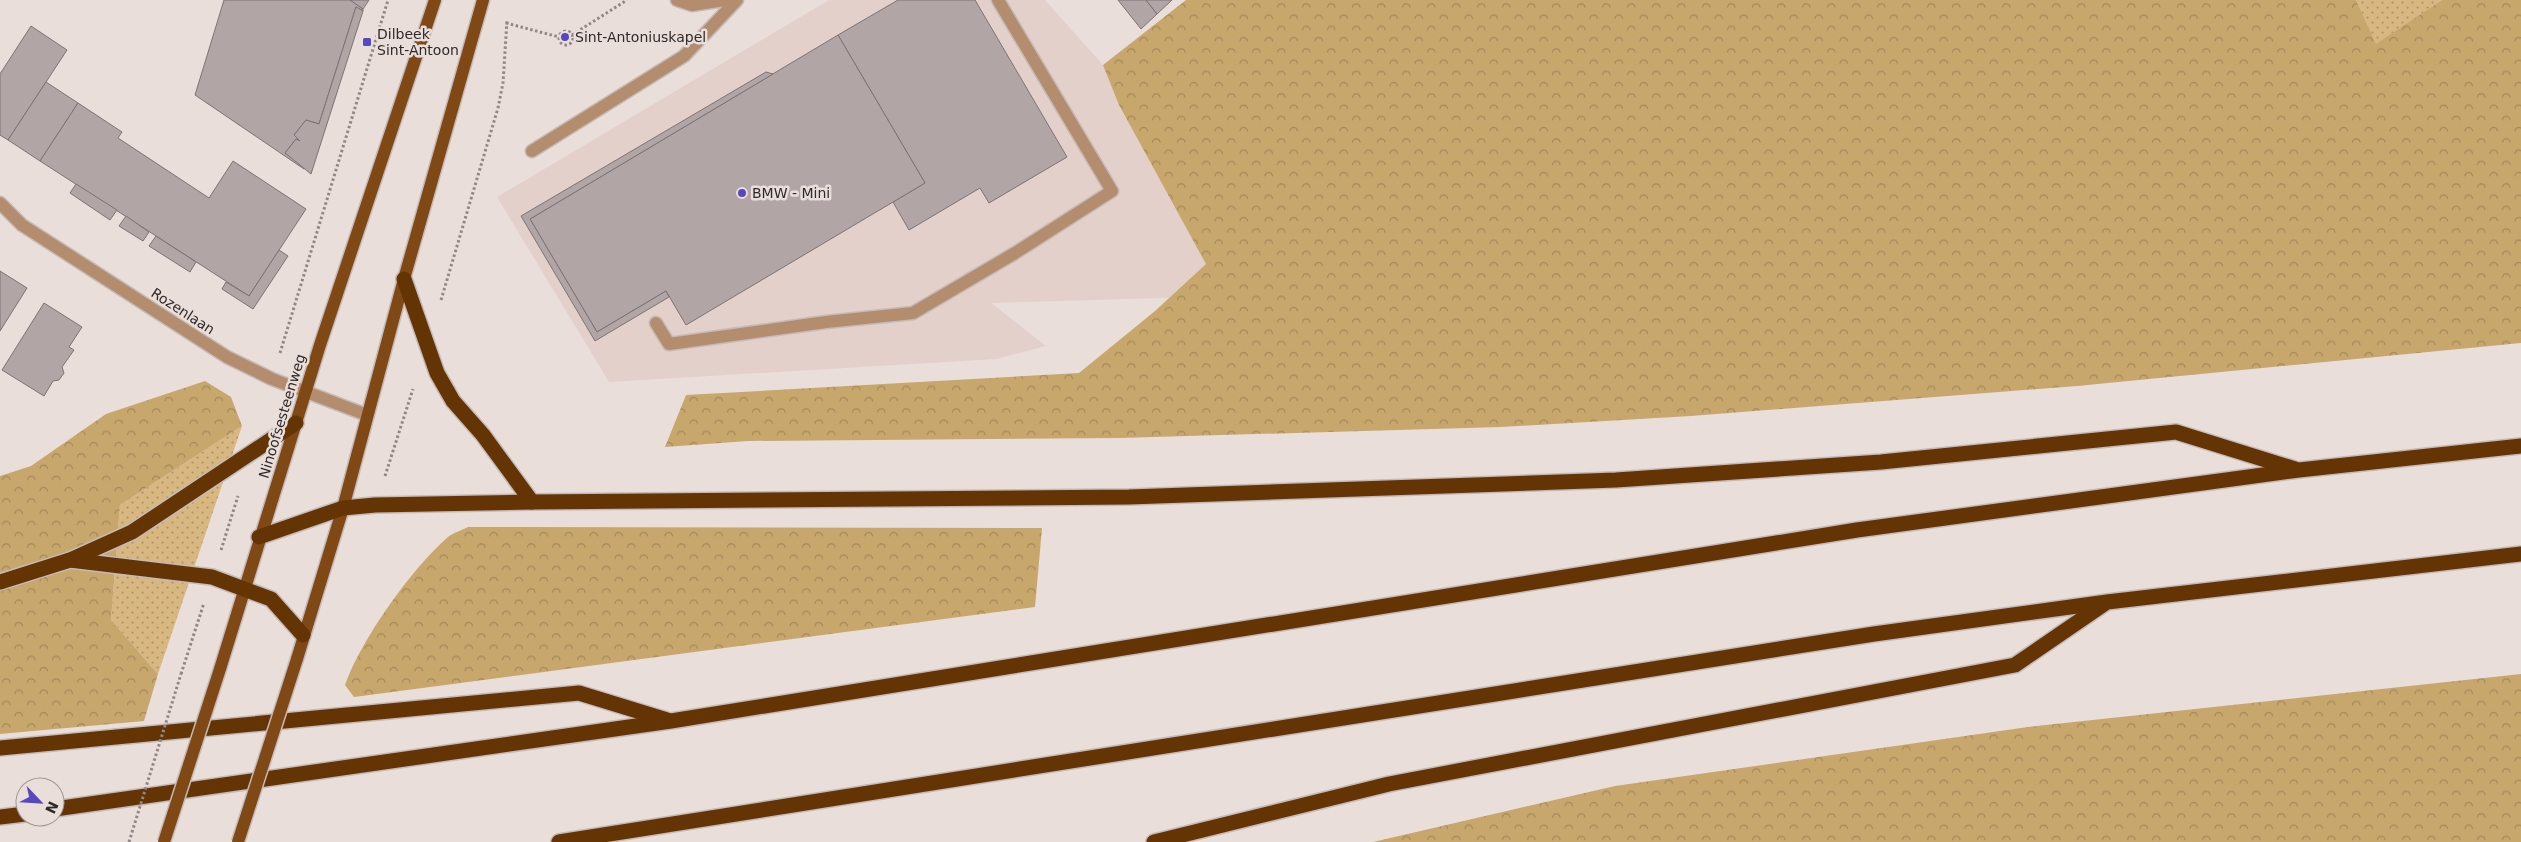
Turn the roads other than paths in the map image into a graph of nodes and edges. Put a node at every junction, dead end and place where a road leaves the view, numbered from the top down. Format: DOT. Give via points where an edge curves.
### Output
graph roads {
  1 [pos="435,0"];
  2 [pos="483,0"];
  3 [pos="677,0"];
  4 [pos="724,0"];
  5 [pos="737,0"];
  6 [pos="998,0"];
  7 [pos="532,151"];
  8 [pos="0,203"];
  9 [pos="404,279"];
  10 [pos="656,323"];
  11 [pos="306,392"];
  12 [pos="367,415"];
  13 [pos="296,423"];
  14 [pos="2521,446"];
  15 [pos="2299,470"];
  16 [pos="532,502"];
  17 [pos="342,508"];
  18 [pos="259,537"];
  19 [pos="2521,554"];
  20 [pos="70,560"];
  21 [pos="0,582"];
  22 [pos="243,588"];
  23 [pos="2107,602"];
  24 [pos="303,635"];
  25 [pos="671,721"];
  26 [pos="0,748"];
  27 [pos="65,808"];
  28 [pos="15,815"];
  29 [pos="0,817"];
  30 [pos="164,842"];
  31 [pos="238,842"];
  32 [pos="559,842"];
  33 [pos="1154,842"];
  1 -- 11 [label="main road, Ninoofsesteenweg"];
  2 -- 9 [label="main road"];
  3 -- 4 [label="street" via="692,5"];
  5 -- 7 [label="street" via="684,56"];
  6 -- 10 [label="street" via="1112,191 913,313 669,344"];
  8 -- 11 [label="street, Rozenlaan" via="22,225 227,357"];
  9 -- 12 [label="main road"];
  9 -- 16 [label="highway" via="437,373 453,402 484,435"];
  11 -- 12 [label="street, Rozenlaan"];
  11 -- 13 [label="main road, Ninoofsesteenweg"];
  12 -- 17 [label="main road"];
  13 -- 18 [label="main road, Ninoofsesteenweg"];
  13 -- 20 [label="highway" via="132,532"];
  14 -- 15 [label="highway"];
  15 -- 16 [label="highway" via="2176,432 1880,462 1616,480 1129,497"];
  15 -- 25 [label="highway" via="1857,530"];
  16 -- 17 [label="highway"];
  17 -- 18 [label="highway"];
  17 -- 24 [label="main road"];
  18 -- 22 [label="main road, Ninoofsesteenweg"];
  19 -- 23 [label="highway"];
  20 -- 21 [label="highway"];
  20 -- 22 [label="highway" via="212,577"];
  22 -- 24 [label="highway" via="271,599"];
  22 -- 30 [label="main road, Ninoofsesteenweg, bridge"];
  23 -- 32 [label="highway" via="1854,637"];
  23 -- 33 [label="highway" via="2015,665 1389,784"];
  24 -- 31 [label="main road, bridge"];
  25 -- 26 [label="highway" via="579,693"];
  25 -- 27 [label="highway"];
  28 -- 29 [label="highway"];
}
